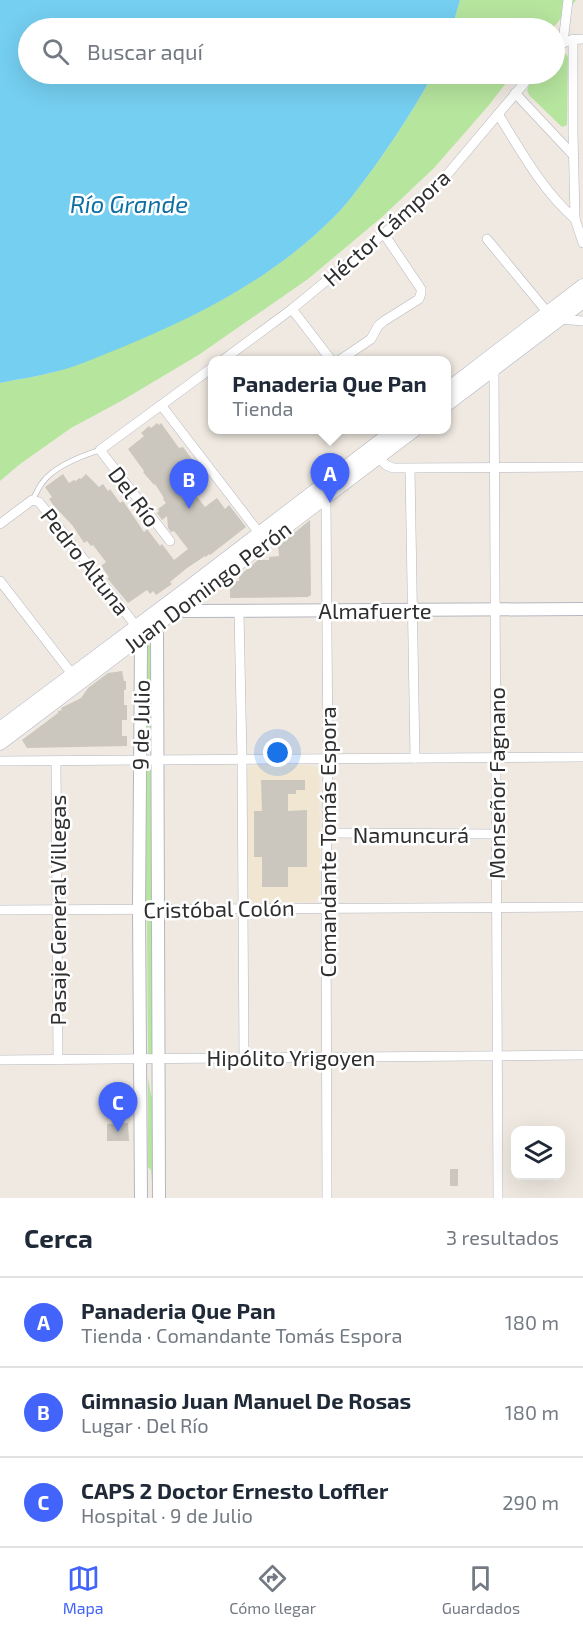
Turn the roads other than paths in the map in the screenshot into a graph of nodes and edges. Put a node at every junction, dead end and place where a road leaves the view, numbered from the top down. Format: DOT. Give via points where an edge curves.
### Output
graph roads {
  1 [pos="568,0"];
  2 [pos="565,25"];
  3 [pos="578,39"];
  4 [pos="523,84"];
  5 [pos="515,93"];
  6 [pos="498,114"];
  7 [pos="574,156"];
  8 [pos="575,219"];
  9 [pos="384,234"];
  10 [pos="487,239"];
  11 [pos="583,243"];
  12 [pos="583,286"];
  13 [pos="583,301"];
  14 [pos="292,309"];
  15 [pos="554,316"];
  16 [pos="583,321"];
  17 [pos="228,356"];
  18 [pos="328,356"];
  19 [pos="346,356"];
  20 [pos="494,369"];
  21 [pos="208,371"];
  22 [pos="451,387"];
  23 [pos="451,401"];
  24 [pos="161,405"];
  25 [pos="390,434"];
  26 [pos="100,450"];
  27 [pos="374,452"];
  28 [pos="494,467"];
  29 [pos="583,467"];
  30 [pos="410,469"];
  31 [pos="321,493"];
  32 [pos="32,500"];
  33 [pos="0,524"];
  34 [pos="262,537"];
  35 [pos="170,541"];
  36 [pos="0,581"];
  37 [pos="174,605"];
  38 [pos="414,609"];
  39 [pos="583,609"];
  40 [pos="326,610"];
  41 [pos="495,610"];
  42 [pos="239,611"];
  43 [pos="154,626"];
  44 [pos="138,632"];
  45 [pos="72,674"];
  46 [pos="0,729"];
  47 [pos="0,743"];
  48 [pos="583,757"];
  49 [pos="328,758"];
  50 [pos="415,758"];
  51 [pos="496,758"];
  52 [pos="242,759"];
  53 [pos="139,760"];
  54 [pos="157,760"];
  55 [pos="0,761"];
  56 [pos="56,761"];
  57 [pos="327,833"];
  58 [pos="496,834"];
  59 [pos="496,906"];
  60 [pos="583,906"];
  61 [pos="326,907"];
  62 [pos="243,908"];
  63 [pos="139,909"];
  64 [pos="158,909"];
  65 [pos="0,910"];
  66 [pos="56,910"];
  67 [pos="583,1055"];
  68 [pos="497,1056"];
  69 [pos="327,1057"];
  70 [pos="244,1058"];
  71 [pos="140,1059"];
  72 [pos="158,1059"];
  73 [pos="0,1060"];
  74 [pos="58,1060"];
  75 [pos="141,1198"];
  76 [pos="159,1198"];
  77 [pos="327,1198"];
  78 [pos="498,1198"];
  1 -- 2 [label="street"];
  3 -- 7 [label="street"];
  4 -- 5 [label="street, Héctor Cámpora"];
  5 -- 6 [label="street, Héctor Cámpora"];
  5 -- 7 [label="street"];
  6 -- 8 [label="street" via="545,188"];
  6 -- 9 [label="street, Héctor Cámpora" via="446,176"];
  7 -- 8 [label="street"];
  8 -- 11 [label="street"];
  9 -- 14 [label="street, Héctor Cámpora"];
  9 -- 19 [label="street" via="422,294 384,321 370,339"];
  10 -- 15 [label="street"];
  12 -- 15 [label="main road"];
  13 -- 15 [label="main road"];
  14 -- 17 [label="street, Héctor Cámpora"];
  14 -- 18 [label="street"];
  15 -- 16 [label="street"];
  15 -- 20 [label="main road"];
  15 -- 22 [label="main road"];
  20 -- 23 [label="main road"];
  20 -- 28 [label="street, Monseñor Fagnano"];
  21 -- 24 [label="street"];
  24 -- 26 [label="street"];
  24 -- 34 [label="street"];
  25 -- 27 [label="main road, Juan Domingo Perón"];
  26 -- 32 [label="lane" via="55,472 41,484"];
  26 -- 35 [label="street, Del Río"];
  27 -- 30 [label="street" via="386,465"];
  27 -- 31 [label="main road, Juan Domingo Perón"];
  28 -- 29 [label="street"];
  28 -- 30 [label="street"];
  28 -- 41 [label="street, Monseñor Fagnano"];
  30 -- 38 [label="street"];
  31 -- 34 [label="main road, Juan Domingo Perón"];
  31 -- 40 [label="street, Comandante Tomás Espora"];
  32 -- 33 [label="street"];
  32 -- 44 [label="street, Pedro Altuna" via="39,502"];
  34 -- 37 [label="main road, Juan Domingo Perón"];
  36 -- 45 [label="street"];
  37 -- 42 [label="street, Almafuerte" via="185,611"];
  37 -- 43 [label="main road, Juan Domingo Perón"];
  37 -- 44 [label="main road, Juan Domingo Perón"];
  38 -- 40 [label="street, Almafuerte"];
  38 -- 41 [label="street, Almafuerte"];
  38 -- 50 [label="street"];
  39 -- 41 [label="street, Almafuerte"];
  40 -- 42 [label="street, Almafuerte"];
  40 -- 49 [label="street, Comandante Tomás Espora"];
  41 -- 51 [label="street, Monseñor Fagnano"];
  42 -- 52 [label="street"];
  43 -- 44 [label="main road, Juan Domingo Perón"];
  43 -- 54 [label="street, 9 de Julio"];
  44 -- 45 [label="main road, Juan Domingo Perón"];
  44 -- 47 [label="main road, Juan Domingo Perón"];
  44 -- 53 [label="street, 9 de Julio"];
  45 -- 46 [label="main road, Juan Domingo Perón"];
  48 -- 51 [label="street"];
  49 -- 50 [label="street"];
  49 -- 52 [label="street"];
  49 -- 57 [label="street, Comandante Tomás Espora"];
  50 -- 51 [label="street"];
  51 -- 58 [label="street, Monseñor Fagnano"];
  52 -- 54 [label="street"];
  52 -- 62 [label="street"];
  53 -- 54 [label="street"];
  53 -- 56 [label="street"];
  53 -- 63 [label="street, 9 de Julio"];
  54 -- 64 [label="street, 9 de Julio"];
  55 -- 56 [label="street"];
  56 -- 66 [label="street, Pasaje General Villegas"];
  57 -- 58 [label="street, Namuncurá"];
  57 -- 61 [label="street, Comandante Tomás Espora"];
  58 -- 59 [label="street, Monseñor Fagnano"];
  59 -- 60 [label="street, Cristóbal Colón"];
  59 -- 61 [label="street, Cristóbal Colón"];
  59 -- 68 [label="street, Monseñor Fagnano"];
  61 -- 62 [label="street, Cristóbal Colón"];
  61 -- 69 [label="street, Comandante Tomás Espora"];
  62 -- 64 [label="street, Cristóbal Colón"];
  62 -- 70 [label="street"];
  63 -- 64 [label="street, Cristóbal Colón"];
  63 -- 66 [label="street, Cristóbal Colón"];
  63 -- 71 [label="street, 9 de Julio"];
  64 -- 72 [label="street, 9 de Julio"];
  65 -- 66 [label="street, Cristóbal Colón"];
  66 -- 74 [label="street, Pasaje General Villegas"];
  67 -- 68 [label="street, Hipólito Yrigoyen"];
  68 -- 69 [label="street, Hipólito Yrigoyen"];
  68 -- 78 [label="street, Monseñor Fagnano"];
  69 -- 70 [label="street, Hipólito Yrigoyen"];
  69 -- 77 [label="street, Comandante Tomás Espora"];
  70 -- 72 [label="street, Hipólito Yrigoyen"];
  71 -- 72 [label="street, Hipólito Yrigoyen"];
  71 -- 74 [label="street, Hipólito Yrigoyen"];
  71 -- 75 [label="street, 9 de Julio"];
  72 -- 76 [label="street, 9 de Julio"];
  73 -- 74 [label="street, Hipólito Yrigoyen"];
}
